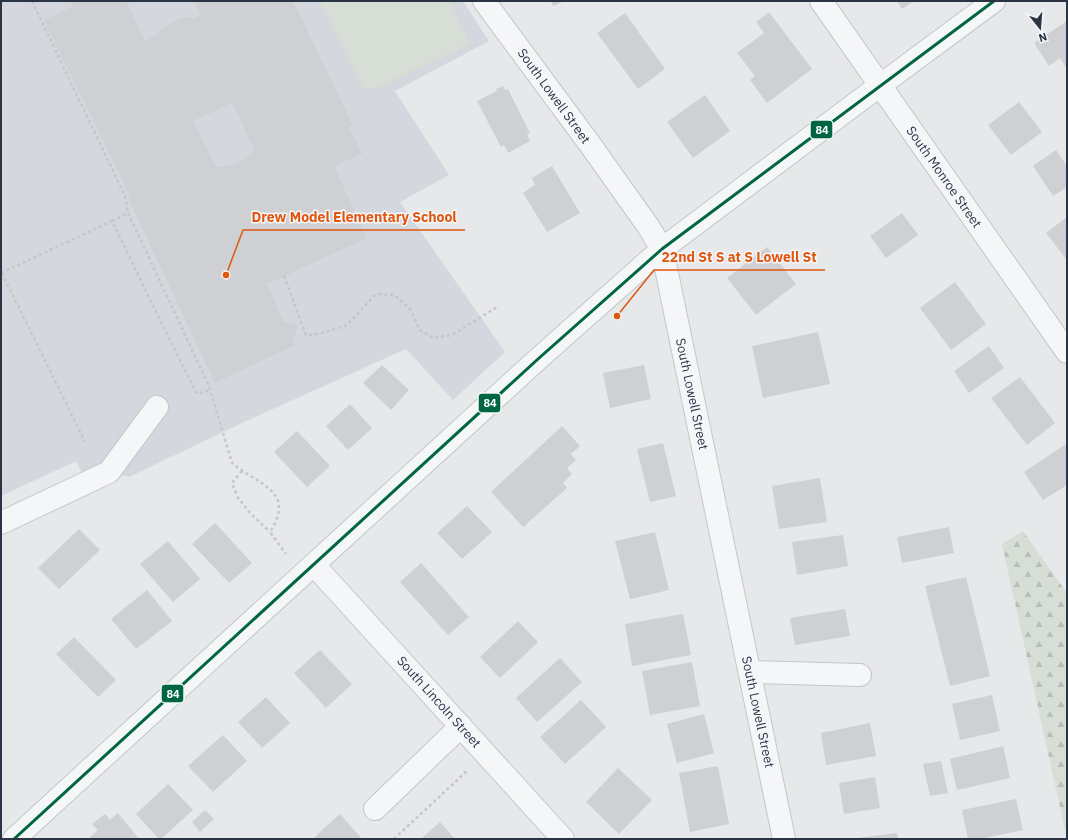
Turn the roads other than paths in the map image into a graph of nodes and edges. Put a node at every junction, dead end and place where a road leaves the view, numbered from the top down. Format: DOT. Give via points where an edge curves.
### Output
graph roads {
  1 [pos="484,1"];
  2 [pos="821,1"];
  3 [pos="994,1"];
  4 [pos="880,85"];
  5 [pos="662,249"];
  6 [pos="1067,352"];
  7 [pos="157,407"];
  8 [pos="1,523"];
  9 [pos="314,565"];
  10 [pos="750,672"];
  11 [pos="860,675"];
  12 [pos="461,726"];
  13 [pos="375,809"];
  14 [pos="14,839"];
  15 [pos="563,839"];
  16 [pos="784,839"];
  1 -- 5 [label="street, South Lowell Street" via="612,175"];
  2 -- 4 [label="street, South Monroe Street"];
  3 -- 4 [label="street"];
  4 -- 5 [label="street"];
  4 -- 6 [label="street, South Monroe Street"];
  5 -- 9 [label="street"];
  5 -- 10 [label="street, South Lowell Street"];
  7 -- 8 [label="street" via="109,472"];
  9 -- 12 [label="street, South Lincoln Street"];
  9 -- 14 [label="street"];
  10 -- 11 [label="street"];
  10 -- 16 [label="street, South Lowell Street"];
  12 -- 13 [label="street"];
  12 -- 15 [label="street, South Lincoln Street"];
}
